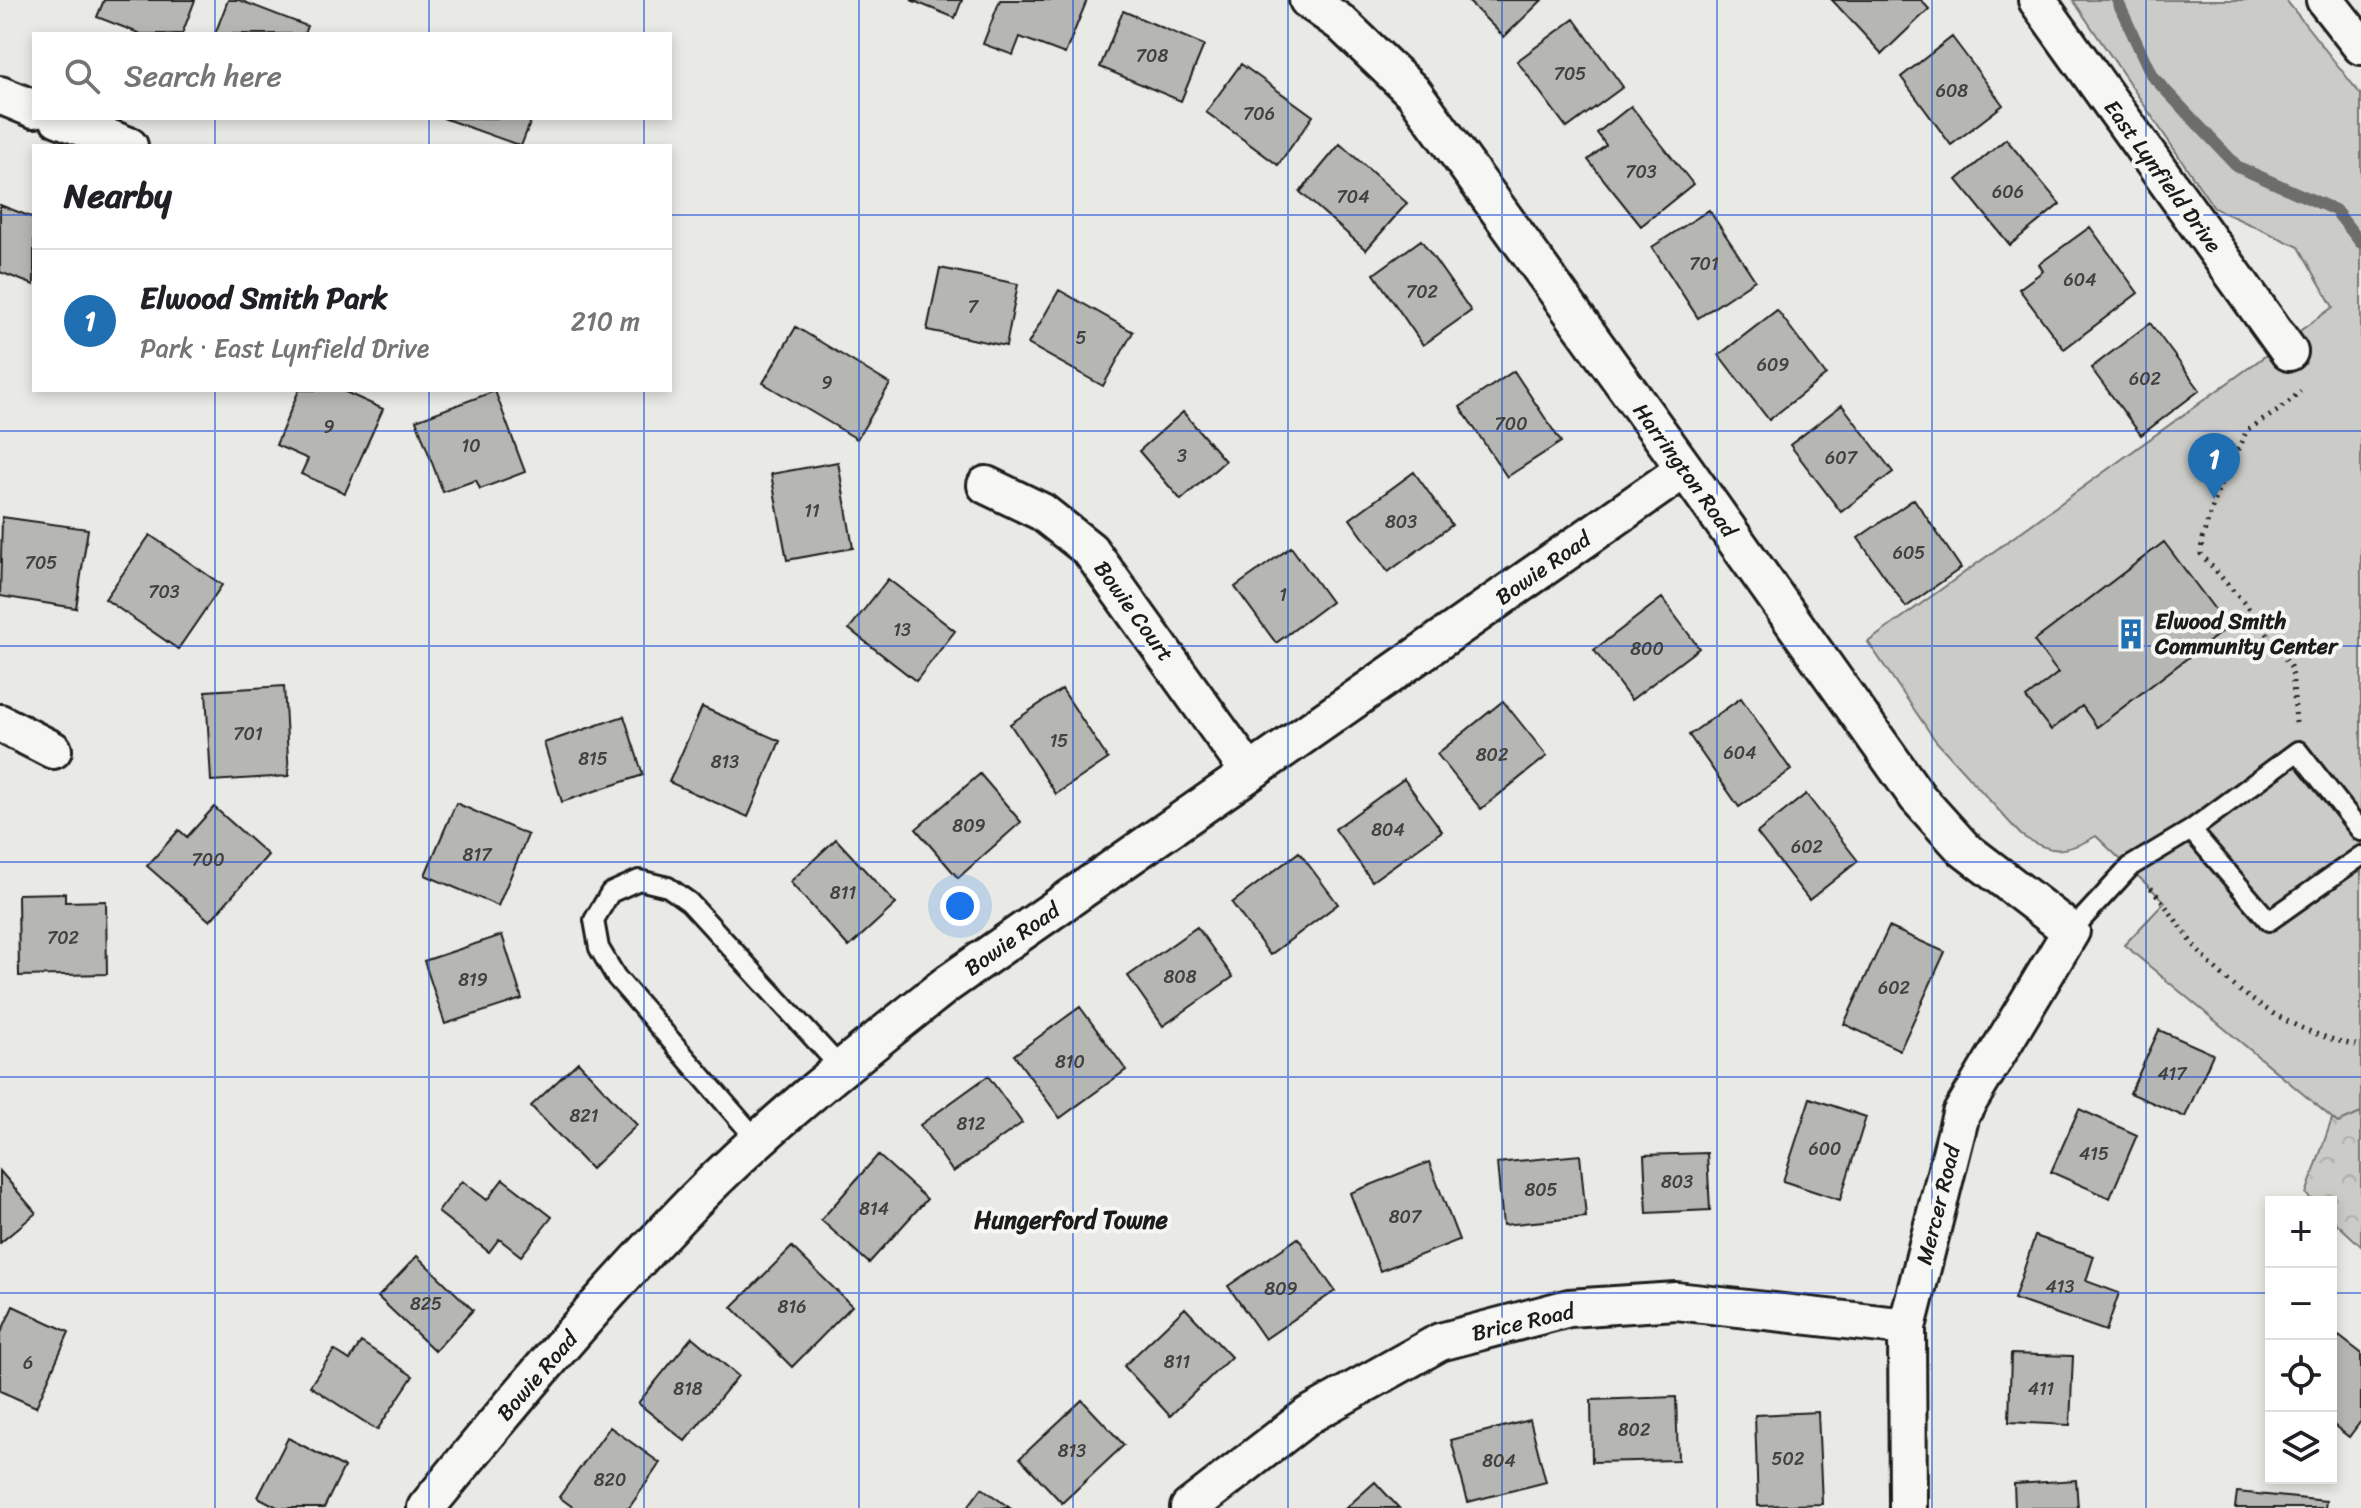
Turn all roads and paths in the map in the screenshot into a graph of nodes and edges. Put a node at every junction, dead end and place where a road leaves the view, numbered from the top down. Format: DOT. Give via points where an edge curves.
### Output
graph roads {
  1 [pos="1308,0"];
  2 [pos="2037,0"];
  3 [pos="2325,0"];
  4 [pos="2361,46"];
  5 [pos="0,95"];
  6 [pos="32,108"];
  7 [pos="63,120"];
  8 [pos="124,144"];
  9 [pos="2289,351"];
  10 [pos="1685,469"];
  11 [pos="986,485"];
  12 [pos="0,723"];
  13 [pos="53,750"];
  14 [pos="2298,751"];
  15 [pos="1249,772"];
  16 [pos="2191,830"];
  17 [pos="2361,831"];
  18 [pos="2361,856"];
  19 [pos="2131,866"];
  20 [pos="2071,931"];
  21 [pos="2361,1046"];
  22 [pos="841,1068"];
  23 [pos="757,1140"];
  24 [pos="1907,1327"];
  25 [pos="426,1508"];
  26 [pos="1189,1508"];
  27 [pos="1908,1508"];
  1 -- 10 [label="street, Harrington Road" via="1341,23 1414,93"];
  2 -- 9 [label="street, East Lynfield Drive"];
  3 -- 4 [label="street"];
  5 -- 6 [label="street"];
  7 -- 8 [label="street"];
  9 -- 14 [label="path" via="2308,364 2307,386 2247,430 2219,488 2201,554 2252,612 2292,669"];
  10 -- 15 [label="street, Bowie Road"];
  10 -- 20 [label="street, Harrington Road" via="1918,798 1964,849"];
  11 -- 15 [label="street, Bowie Court" via="1042,512 1090,550"];
  12 -- 13 [label="street"];
  14 -- 16 [label="lane"];
  14 -- 17 [label="lane"];
  15 -- 22 [label="street, Bowie Road" via="947,984"];
  16 -- 18 [label="lane" via="2269,921"];
  16 -- 19 [label="lane"];
  19 -- 20 [label="lane"];
  19 -- 21 [label="path" via="2202,955 2243,995 2294,1024"];
  20 -- 24 [label="street, Mercer Road" via="1961,1114"];
  22 -- 23 [label="street, Bowie Road"];
  22 -- 23 [label="lane" via="689,902 668,887 639,880 610,893 594,920 599,948 616,977"];
  23 -- 25 [label="street, Bowie Road" via="548,1361"];
  24 -- 26 [label="street, Brice Road" via="1676,1301 1569,1308 1440,1342 1309,1415"];
  24 -- 27 [label="street, Mercer Road"];
}
